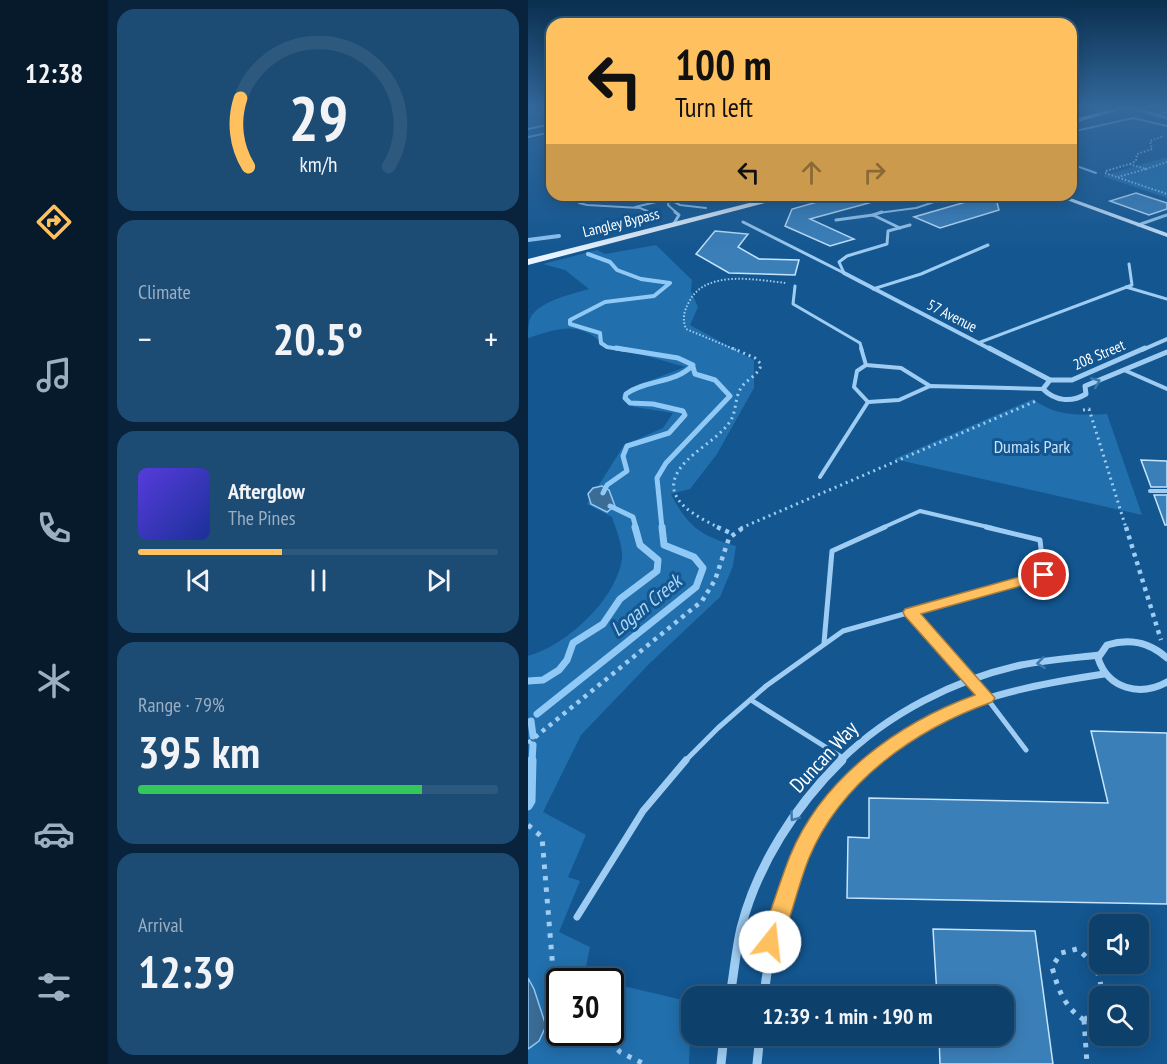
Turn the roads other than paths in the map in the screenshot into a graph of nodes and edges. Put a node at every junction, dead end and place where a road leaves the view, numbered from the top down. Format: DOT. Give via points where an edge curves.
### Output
graph roads {
  1 [pos="1077,166"];
  2 [pos="1096,172"];
  3 [pos="578,201"];
  4 [pos="655,201"];
  5 [pos="668,201"];
  6 [pos="674,201"];
  7 [pos="733,201"];
  8 [pos="768,201"];
  9 [pos="936,201"];
  10 [pos="1072,201"];
  11 [pos="630,208"];
  12 [pos="706,208"];
  13 [pos="679,214"];
  14 [pos="873,215"];
  15 [pos="1167,215"];
  16 [pos="836,220"];
  17 [pos="650,222"];
  18 [pos="743,222"];
  19 [pos="910,225"];
  20 [pos="1138,225"];
  21 [pos="672,226"];
  22 [pos="900,228"];
  23 [pos="1167,235"];
  24 [pos="988,245"];
  25 [pos="528,254"];
  26 [pos="528,262"];
  27 [pos="1129,264"];
  28 [pos="844,273"];
  29 [pos="795,286"];
  30 [pos="1126,287"];
  31 [pos="873,289"];
  32 [pos="1167,298"];
  33 [pos="1167,339"];
  34 [pos="978,343"];
  35 [pos="1167,352"];
  36 [pos="866,365"];
  37 [pos="1124,370"];
  38 [pos="1050,380"];
  39 [pos="930,386"];
  40 [pos="1043,389"];
  41 [pos="1167,389"];
  42 [pos="868,402"];
  43 [pos="820,477"];
  44 [pos="1150,491"];
  45 [pos="1167,491"];
  46 [pos="911,612"];
  47 [pos="824,643"];
  48 [pos="1099,655"];
  49 [pos="1167,658"];
  50 [pos="1104,674"];
  51 [pos="973,680"];
  52 [pos="1167,682"];
  53 [pos="986,698"];
  54 [pos="750,700"];
  55 [pos="1026,750"];
  56 [pos="843,758"];
  57 [pos="577,917"];
  58 [pos="732,986"];
  59 [pos="765,986"];
  60 [pos="723,1046"];
  61 [pos="759,1046"];
  62 [pos="721,1064"];
  63 [pos="757,1064"];
  1 -- 2 [label="lane"];
  3 -- 11 [label="lane" via="593,207"];
  4 -- 11 [label="lane"];
  5 -- 13 [label="lane"];
  6 -- 12 [label="lane"];
  7 -- 12 [label="main road, Langley Bypass"];
  8 -- 21 [label="main road, Langley Bypass"];
  9 -- 14 [label="lane"];
  10 -- 20 [label="main road"];
  11 -- 17 [label="lane" via="652,212 655,215"];
  12 -- 13 [label="main road, Langley Bypass"];
  13 -- 17 [label="main road, Langley Bypass"];
  13 -- 21 [label="lane"];
  14 -- 16 [label="lane"];
  14 -- 22 [label="lane"];
  15 -- 20 [label="lane"];
  17 -- 25 [label="main road, Langley Bypass"];
  18 -- 28 [label="lane"];
  19 -- 22 [label="lane"];
  20 -- 23 [label="main road"];
  21 -- 26 [label="main road, Langley Bypass"];
  22 -- 28 [label="lane" via="888,231 887,244 839,262"];
  24 -- 31 [label="lane" via="921,274"];
  27 -- 30 [label="lane" via="1132,285"];
  28 -- 31 [label="street, 57 Avenue"];
  29 -- 36 [label="lane" via="793,304 860,343"];
  30 -- 32 [label="lane"];
  30 -- 34 [label="lane"];
  31 -- 34 [label="street, 57 Avenue"];
  33 -- 38 [label="street, 208 Street" via="1072,380"];
  34 -- 38 [label="street, 57 Avenue"];
  35 -- 37 [label="street, 208 Street"];
  36 -- 39 [label="lane" via="904,368"];
  36 -- 42 [label="lane" via="857,371 854,387"];
  40 -- 37 [label="street, 208 Street, one-way" via="1054,397 1077,399 1086,394 1085,386"];
  37 -- 41 [label="lane"];
  38 -- 40 [label="street"];
  39 -- 40 [label="lane"];
  39 -- 42 [label="lane" via="899,400"];
  42 -- 43 [label="lane"];
  44 -- 45 [label="lane"];
  46 -- 47 [label="lane" via="843,631"];
  46 -- 47 [label="lane" via="1044,575 1040,540 920,512 832,550"];
  46 -- 51 [label="lane"];
  47 -- 54 [label="lane"];
  48 -- 49 [label="street, Duncan Way" via="1107,645 1128,640 1150,645"];
  48 -- 50 [label="street"];
  48 -- 51 [label="street, Duncan Way, one-way" via="1019,666"];
  50 -- 52 [label="street" via="1136,690 1158,688"];
  50 -- 53 [label="street, Duncan Way" via="1032,684"];
  51 -- 53 [label="lane"];
  51 -- 56 [label="street, Duncan Way" via="934,696 874,730"];
  53 -- 55 [label="lane"];
  53 -- 59 [label="street, Duncan Way" via="947,711 893,745 863,769 826,809 800,856 782,904 770,942"];
  54 -- 56 [label="lane"];
  54 -- 57 [label="lane" via="683,762 652,799"];
  56 -- 58 [label="street, Duncan Way, one-way" via="773,848 747,908"];
  60 -- 62 [label="street"];
  61 -- 63 [label="street"];
}
